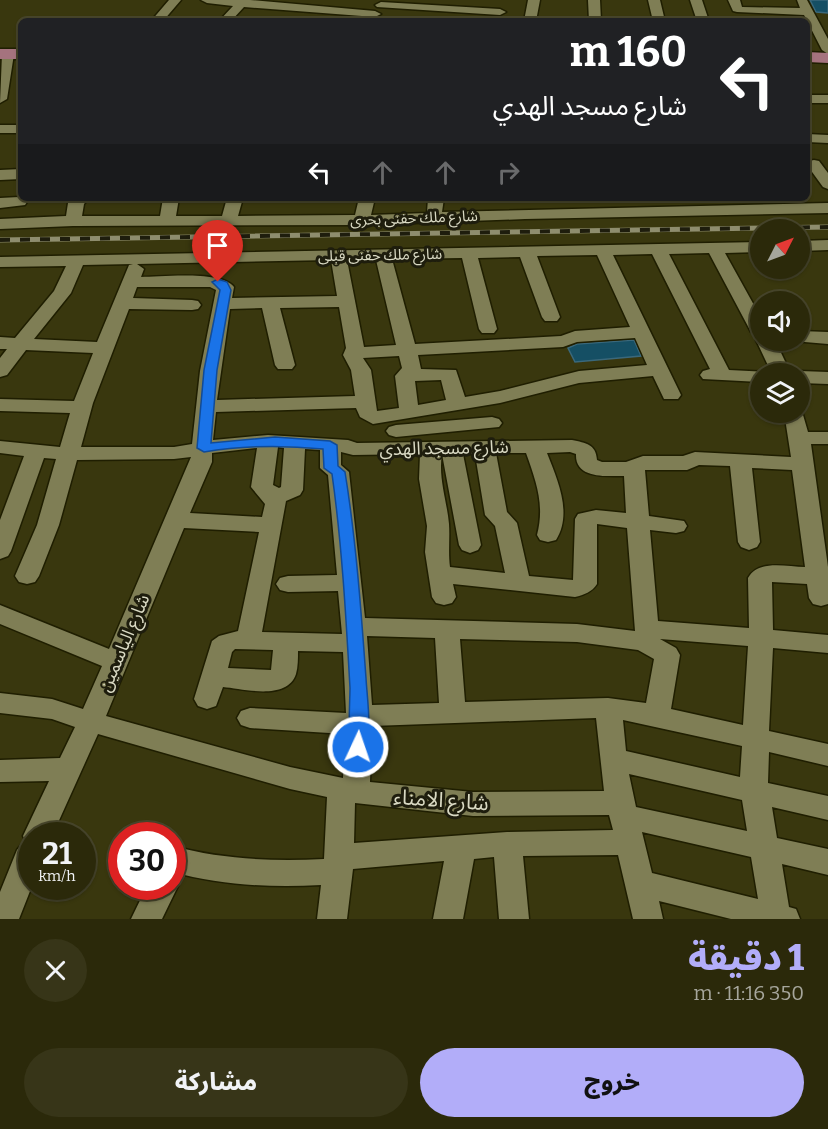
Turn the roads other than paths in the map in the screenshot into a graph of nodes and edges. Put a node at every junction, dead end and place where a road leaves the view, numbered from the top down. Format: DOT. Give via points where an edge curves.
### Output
graph roads {
  1 [pos="175,0"];
  2 [pos="207,0"];
  3 [pos="436,0"];
  4 [pos="534,0"];
  5 [pos="594,0"];
  6 [pos="654,0"];
  7 [pos="696,0"];
  8 [pos="734,0"];
  9 [pos="802,0"];
  10 [pos="243,1"];
  11 [pos="474,1"];
  12 [pos="312,4"];
  13 [pos="378,10"];
  14 [pos="812,13"];
  15 [pos="500,16"];
  16 [pos="789,16"];
  17 [pos="160,18"];
  18 [pos="228,18"];
  19 [pos="300,18"];
  20 [pos="531,18"];
  21 [pos="595,18"];
  22 [pos="658,18"];
  23 [pos="702,18"];
  24 [pos="822,26"];
  25 [pos="810,50"];
  26 [pos="828,50"];
  27 [pos="10,51"];
  28 [pos="810,57"];
  29 [pos="828,58"];
  30 [pos="5,76"];
  31 [pos="18,76"];
  32 [pos="4,96"];
  33 [pos="810,99"];
  34 [pos="828,99"];
  35 [pos="0,129"];
  36 [pos="18,129"];
  37 [pos="810,138"];
  38 [pos="828,139"];
  39 [pos="813,163"];
  40 [pos="18,174"];
  41 [pos="0,175"];
  42 [pos="828,184"];
  43 [pos="78,201"];
  44 [pos="170,201"];
  45 [pos="234,201"];
  46 [pos="366,201"];
  47 [pos="436,201"];
  48 [pos="19,202"];
  49 [pos="0,203"];
  50 [pos="798,203"];
  51 [pos="729,204"];
  52 [pos="752,204"];
  53 [pos="578,205"];
  54 [pos="617,205"];
  55 [pos="523,206"];
  56 [pos="828,208"];
  57 [pos="434,218"];
  58 [pos="167,220"];
  59 [pos="229,220"];
  60 [pos="362,220"];
  61 [pos="73,221"];
  62 [pos="0,224"];
  63 [pos="828,245"];
  64 [pos="810,246"];
  65 [pos="750,247"];
  66 [pos="715,249"];
  67 [pos="603,251"];
  68 [pos="659,251"];
  69 [pos="527,253"];
  70 [pos="469,254"];
  71 [pos="338,255"];
  72 [pos="383,255"];
  73 [pos="139,259"];
  74 [pos="77,260"];
  75 [pos="0,262"];
  76 [pos="129,282"];
  77 [pos="346,301"];
  78 [pos="750,302"];
  79 [pos="122,303"];
  80 [pos="270,303"];
  81 [pos="224,304"];
  82 [pos="192,305"];
  83 [pos="551,317"];
  84 [pos="488,329"];
  85 [pos="641,332"];
  86 [pos="810,337"];
  87 [pos="828,338"];
  88 [pos="0,343"];
  89 [pos="20,344"];
  90 [pos="104,348"];
  91 [pos="408,349"];
  92 [pos="352,353"];
  93 [pos="285,365"];
  94 [pos="659,370"];
  95 [pos="0,371"];
  96 [pos="405,376"];
  97 [pos="750,376"];
  98 [pos="810,377"];
  99 [pos="828,378"];
  100 [pos="671,395"];
  101 [pos="489,398"];
  102 [pos="365,402"];
  103 [pos="457,404"];
  104 [pos="0,405"];
  105 [pos="208,406"];
  106 [pos="82,407"];
  107 [pos="409,412"];
  108 [pos="492,423"];
  109 [pos="797,423"];
  110 [pos="396,431"];
  111 [pos="800,438"];
  112 [pos="828,438"];
  113 [pos="268,441"];
  114 [pos="295,442"];
  115 [pos="330,445"];
  116 [pos="0,447"];
  117 [pos="488,447"];
  118 [pos="534,447"];
  119 [pos="204,448"];
  120 [pos="441,448"];
  121 [pos="36,451"];
  122 [pos="68,454"];
  123 [pos="740,459"];
  124 [pos="804,464"];
  125 [pos="634,468"];
  126 [pos="270,495"];
  127 [pos="9,499"];
  128 [pos="176,520"];
  129 [pos="640,522"];
  130 [pos="272,525"];
  131 [pos="676,526"];
  132 [pos="548,535"];
  133 [pos="749,542"];
  134 [pos="470,545"];
  135 [pos="0,551"];
  136 [pos="27,576"];
  137 [pos="519,582"];
  138 [pos="350,583"];
  139 [pos="288,584"];
  140 [pos="0,614"];
  141 [pos="447,631"];
  142 [pos="355,635"];
  143 [pos="647,636"];
  144 [pos="761,638"];
  145 [pos="248,640"];
  146 [pos="288,641"];
  147 [pos="828,644"];
  148 [pos="116,662"];
  149 [pos="0,703"];
  150 [pos="608,708"];
  151 [pos="453,713"];
  152 [pos="657,716"];
  153 [pos="250,718"];
  154 [pos="359,720"];
  155 [pos="91,721"];
  156 [pos="755,739"];
  157 [pos="828,755"];
  158 [pos="613,759"];
  159 [pos="67,769"];
  160 [pos="0,771"];
  161 [pos="348,790"];
  162 [pos="755,791"];
  163 [pos="828,808"];
  164 [pos="624,820"];
  165 [pos="43,822"];
  166 [pos="507,844"];
  167 [pos="764,847"];
  168 [pos="461,848"];
  169 [pos="828,861"];
  170 [pos="338,864"];
  171 [pos="186,865"];
  172 [pos="640,883"];
  173 [pos="18,884"];
  174 [pos="156,900"];
  175 [pos="778,918"];
  176 [pos="4,919"];
  177 [pos="146,919"];
  178 [pos="332,919"];
  179 [pos="448,919"];
  180 [pos="514,919"];
  181 [pos="648,919"];
  1 -- 17 [label="street"];
  2 -- 10 [label="street"];
  3 -- 11 [label="street"];
  4 -- 20 [label="street"];
  5 -- 21 [label="street"];
  6 -- 22 [label="street"];
  7 -- 23 [label="street"];
  8 -- 16 [label="street" via="737,9"];
  9 -- 14 [label="street"];
  10 -- 12 [label="street"];
  10 -- 18 [label="street"];
  11 -- 15 [label="street" via="498,6"];
  12 -- 13 [label="street"];
  12 -- 19 [label="street"];
  13 -- 15 [label="street"];
  14 -- 16 [label="street"];
  14 -- 24 [label="street"];
  24 -- 26 [label="street"];
  25 -- 26 [label="main road"];
  27 -- 30 [label="street"];
  28 -- 29 [label="main road"];
  30 -- 31 [label="street"];
  30 -- 32 [label="street"];
  33 -- 34 [label="street"];
  35 -- 36 [label="street"];
  37 -- 38 [label="street"];
  39 -- 42 [label="street"];
  40 -- 41 [label="street"];
  43 -- 61 [label="street"];
  44 -- 58 [label="street"];
  45 -- 59 [label="street"];
  46 -- 60 [label="street"];
  47 -- 57 [label="street"];
  48 -- 49 [label="street"];
  50 -- 52 [label="street, شارع ملك حفنى بحرى"];
  50 -- 56 [label="street, شارع ملك حفنى بحرى"];
  51 -- 52 [label="street, شارع ملك حفنى بحرى"];
  51 -- 54 [label="street, شارع ملك حفنى بحرى"];
  53 -- 54 [label="street, شارع ملك حفنى بحرى"];
  53 -- 55 [label="street, شارع ملك حفنى بحرى"];
  55 -- 57 [label="street, شارع ملك حفنى بحرى"];
  57 -- 60 [label="street, شارع ملك حفنى بحرى"];
  58 -- 59 [label="street, شارع ملك حفنى بحرى"];
  58 -- 61 [label="street, شارع ملك حفنى بحرى"];
  59 -- 60 [label="street, شارع ملك حفنى بحرى"];
  61 -- 62 [label="street, شارع ملك حفنى بحرى"];
  63 -- 64 [label="street"];
  65 -- 66 [label="street, شارع ملك حفنى قبلى"];
  66 -- 68 [label="street, شارع ملك حفنى قبلى"];
  66 -- 78 [label="street"];
  67 -- 68 [label="street, شارع ملك حفنى قبلى"];
  67 -- 69 [label="street, شارع ملك حفنى قبلى"];
  67 -- 85 [label="street"];
  68 -- 97 [label="street" via="714,375"];
  69 -- 70 [label="street, شارع ملك حفنى قبلى"];
  69 -- 83 [label="street"];
  70 -- 72 [label="street, شارع ملك حفنى قبلى"];
  70 -- 84 [label="street"];
  71 -- 72 [label="street, شارع ملك حفنى قبلى"];
  71 -- 73 [label="street, شارع ملك حفنى قبلى"];
  71 -- 77 [label="street"];
  72 -- 91 [label="street"];
  73 -- 74 [label="street, شارع ملك حفنى قبلى"];
  73 -- 76 [label="street"];
  74 -- 75 [label="street, شارع ملك حفنى قبلى"];
  74 -- 89 [label="street" via="62,292"];
  76 -- 79 [label="street"];
  76 -- 81 [label="street" via="218,282 225,287"];
  77 -- 80 [label="street"];
  77 -- 92 [label="street" via="355,348"];
  79 -- 82 [label="street"];
  79 -- 90 [label="street"];
  80 -- 81 [label="street"];
  80 -- 93 [label="street"];
  81 -- 105 [label="street, شارع الياسمين" via="215,341"];
  85 -- 91 [label="street" via="563,341"];
  85 -- 94 [label="street"];
  86 -- 87 [label="street"];
  88 -- 89 [label="street"];
  89 -- 90 [label="street"];
  89 -- 95 [label="street"];
  90 -- 106 [label="street"];
  91 -- 92 [label="street"];
  91 -- 96 [label="street" via="411,370"];
  92 -- 102 [label="street" via="361,370"];
  94 -- 100 [label="street"];
  94 -- 101 [label="street" via="573,378"];
  96 -- 103 [label="street" via="449,374"];
  96 -- 107 [label="street"];
  98 -- 99 [label="street"];
  101 -- 103 [label="street"];
  101 -- 108 [label="street"];
  102 -- 105 [label="street"];
  102 -- 107 [label="street" via="369,416"];
  103 -- 107 [label="street"];
  104 -- 106 [label="street"];
  105 -- 119 [label="street, شارع الياسمين"];
  106 -- 122 [label="street"];
  108 -- 110 [label="street"];
  108 -- 117 [label="street"];
  109 -- 111 [label="street"];
  111 -- 112 [label="street"];
  111 -- 124 [label="street"];
  113 -- 114 [label="street, شارع مسجد الهدي"];
  113 -- 119 [label="street, شارع مسجد الهدي"];
  113 -- 126 [label="street" via="262,487"];
  114 -- 115 [label="street, شارع مسجد الهدي"];
  114 -- 126 [label="street" via="292,490 284,495"];
  115 -- 120 [label="street, شارع مسجد الهدي" via="352,449"];
  115 -- 138 [label="street" via="331,468 338,471 340,482"];
  116 -- 121 [label="street, شارع مسجد الهدي"];
  117 -- 118 [label="street, شارع مسجد الهدي"];
  117 -- 120 [label="street, شارع مسجد الهدي"];
  117 -- 137 [label="street" via="496,515 506,523"];
  118 -- 125 [label="street, شارع مسجد الهدي" via="578,446 586,452 586,463 593,468"];
  118 -- 132 [label="street" via="553,507"];
  119 -- 122 [label="street, شارع مسجد الهدي" via="174,453"];
  119 -- 128 [label="street, شارع الياسمين"];
  120 -- 134 [label="street"];
  120 -- 137 [label="street" via="430,479 442,586"];
  121 -- 122 [label="street, شارع مسجد الهدي"];
  121 -- 127 [label="street"];
  122 -- 136 [label="street" via="48,525"];
  123 -- 124 [label="street, شارع مسجد الهدي"];
  123 -- 125 [label="street, شارع مسجد الهدي" via="694,458 687,464 643,463"];
  123 -- 133 [label="street"];
  124 -- 144 [label="street" via="820,587 761,575"];
  125 -- 129 [label="street"];
  126 -- 130 [label="street" via="276,504"];
  127 -- 135 [label="street"];
  128 -- 130 [label="street"];
  128 -- 148 [label="street, شارع الياسمين"];
  129 -- 131 [label="street"];
  129 -- 137 [label="street" via="586,519 585,584 580,587"];
  129 -- 143 [label="street"];
  130 -- 145 [label="street"];
  138 -- 139 [label="street"];
  138 -- 142 [label="street"];
  140 -- 148 [label="street"];
  141 -- 142 [label="street"];
  141 -- 143 [label="street"];
  141 -- 151 [label="street"];
  142 -- 146 [label="street"];
  142 -- 154 [label="street"];
  143 -- 144 [label="street"];
  143 -- 152 [label="street" via="651,648 667,655"];
  144 -- 147 [label="street"];
  144 -- 156 [label="street"];
  145 -- 146 [label="street"];
  145 -- 146 [label="street" via="228,642 221,647 210,688 276,681 283,674"];
  148 -- 155 [label="street, شارع الياسمين"];
  149 -- 155 [label="street, شارع الامناء" via="52,709"];
  150 -- 151 [label="street"];
  150 -- 152 [label="street"];
  150 -- 158 [label="street"];
  151 -- 154 [label="street"];
  152 -- 156 [label="street"];
  153 -- 154 [label="street"];
  154 -- 161 [label="street"];
  155 -- 159 [label="street, شارع الياسمين"];
  155 -- 161 [label="street, شارع الامناء" via="290,778"];
  156 -- 157 [label="street"];
  156 -- 162 [label="street"];
  158 -- 162 [label="street"];
  158 -- 164 [label="street"];
  159 -- 160 [label="street"];
  159 -- 165 [label="street, شارع الياسمين"];
  161 -- 164 [label="street, شارع الامناء"];
  161 -- 170 [label="street"];
  162 -- 163 [label="street"];
  162 -- 167 [label="street"];
  164 -- 166 [label="street"];
  164 -- 167 [label="street"];
  164 -- 172 [label="street"];
  166 -- 168 [label="street"];
  166 -- 180 [label="street"];
  167 -- 169 [label="street"];
  167 -- 175 [label="street"];
  168 -- 170 [label="street"];
  168 -- 179 [label="street"];
  170 -- 171 [label="street" via="258,873"];
  170 -- 178 [label="street"];
  172 -- 175 [label="street"];
  172 -- 181 [label="street"];
  173 -- 176 [label="street"];
  174 -- 177 [label="street"];
}
